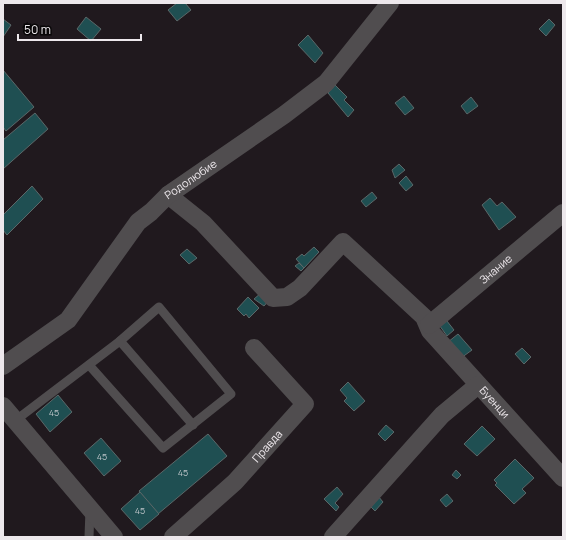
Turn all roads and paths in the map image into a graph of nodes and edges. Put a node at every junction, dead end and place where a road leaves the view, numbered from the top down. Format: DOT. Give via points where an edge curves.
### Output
graph roads {
  1 [pos="390,3"];
  2 [pos="168,195"];
  3 [pos="563,213"];
  4 [pos="429,325"];
  5 [pos="120,342"];
  6 [pos="254,348"];
  7 [pos="89,365"];
  8 [pos="3,366"];
  9 [pos="478,385"];
  10 [pos="3,406"];
  11 [pos="16,420"];
  12 [pos="193,425"];
  13 [pos="563,478"];
  14 [pos="90,509"];
  15 [pos="89,537"];
  16 [pos="114,537"];
  17 [pos="173,537"];
  18 [pos="333,537"];
  1 -- 2 [label="street, Родолюбие" via="326,83"];
  2 -- 4 [label="street, Буенци" via="202,223 273,298 288,297 300,288 343,242 424,317"];
  2 -- 8 [label="street, Родолюбие" via="138,222 68,320"];
  3 -- 4 [label="street, Знание"];
  4 -- 9 [label="street, Буенци" via="430,331"];
  5 -- 7 [label="lane"];
  5 -- 12 [label="lane"];
  5 -- 12 [label="lane" via="159,307 231,394"];
  6 -- 17 [label="street, Правда" via="304,404 235,482"];
  7 -- 11 [label="lane"];
  7 -- 12 [label="lane" via="163,448"];
  9 -- 13 [label="street, Буенци"];
  9 -- 18 [label="street" via="442,415"];
  10 -- 11 [label="street"];
  11 -- 14 [label="street"];
  14 -- 15 [label="lane"];
  14 -- 16 [label="street"];
}
